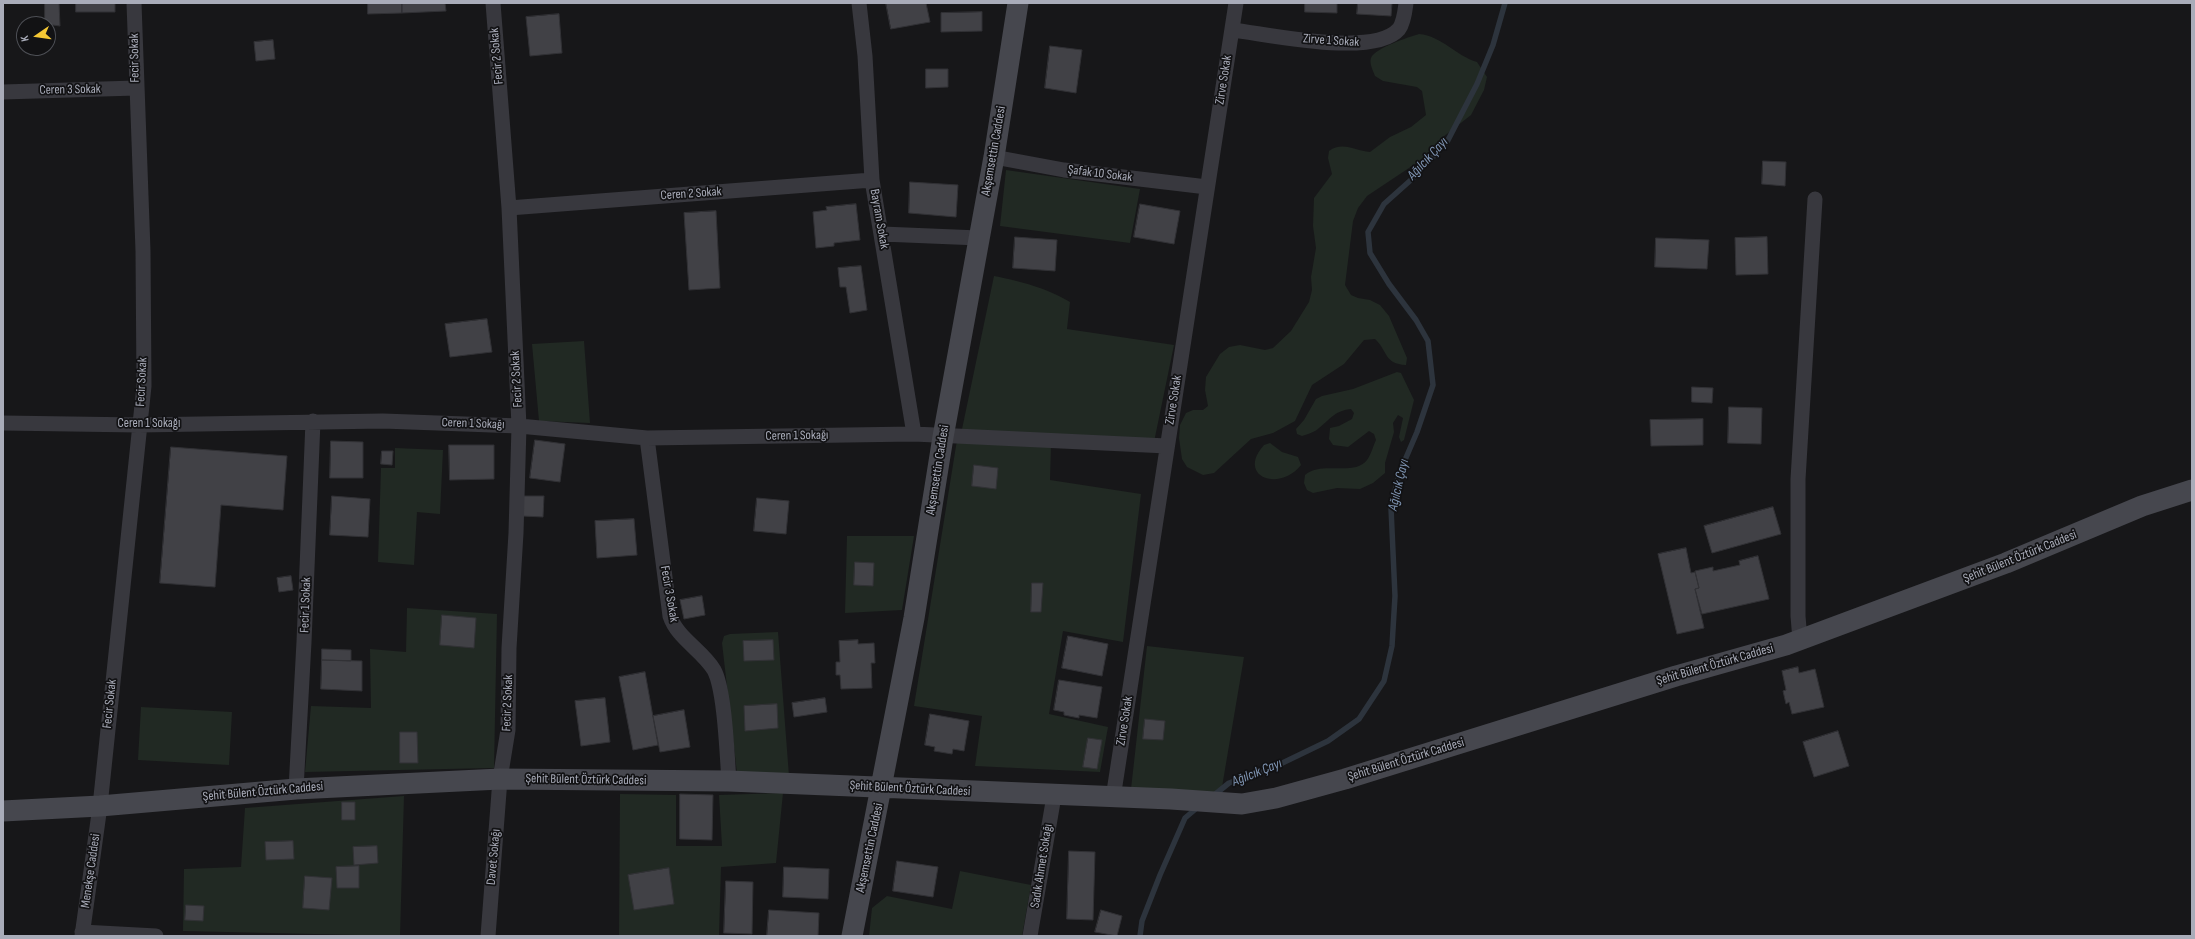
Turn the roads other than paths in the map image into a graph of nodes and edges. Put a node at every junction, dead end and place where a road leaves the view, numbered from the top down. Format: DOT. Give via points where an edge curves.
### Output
graph roads {
  1 [pos="134,3"];
  2 [pos="493,3"];
  3 [pos="859,3"];
  4 [pos="1018,3"];
  5 [pos="1236,3"];
  6 [pos="1406,3"];
  7 [pos="1232,30"];
  8 [pos="136,88"];
  9 [pos="3,92"];
  10 [pos="994,157"];
  11 [pos="872,180"];
  12 [pos="1207,187"];
  13 [pos="1815,200"];
  14 [pos="509,208"];
  15 [pos="882,234"];
  16 [pos="979,238"];
  17 [pos="312,421"];
  18 [pos="3,423"];
  19 [pos="139,425"];
  20 [pos="519,426"];
  21 [pos="914,434"];
  22 [pos="943,436"];
  23 [pos="647,438"];
  24 [pos="1167,446"];
  25 [pos="2192,490"];
  26 [pos="1800,640"];
  27 [pos="500,779"];
  28 [pos="729,782"];
  29 [pos="883,787"];
  30 [pos="296,789"];
  31 [pos="1054,796"];
  32 [pos="1113,798"];
  33 [pos="100,806"];
  34 [pos="3,811"];
  35 [pos="82,934"];
  36 [pos="156,936"];
  37 [pos="488,936"];
  38 [pos="852,936"];
  39 [pos="1030,936"];
  1 -- 8 [label="street, Fecir Sokak"];
  2 -- 14 [label="street, Fecir 2 Sokak"];
  3 -- 11 [label="street, Bayram Sokak" via="865,56"];
  4 -- 10 [label="street, Akşemsettin Caddesi"];
  5 -- 7 [label="street, Zirve Sokak"];
  6 -- 7 [label="street, Zirve 1 Sokak" via="1405,14 1399,28 1390,36 1362,44 1339,44"];
  7 -- 12 [label="street, Zirve Sokak"];
  8 -- 9 [label="street, Ceren 3 Sokak"];
  8 -- 19 [label="street, Fecir Sokak" via="144,335 144,386"];
  10 -- 12 [label="street, Şafak 10 Sokak" via="1064,170"];
  10 -- 16 [label="street, Akşemsettin Caddesi"];
  11 -- 14 [label="street, Ceren 2 Sokak"];
  11 -- 15 [label="street, Bayram Sokak"];
  12 -- 24 [label="street, Zirve Sokak"];
  13 -- 26 [label="street" via="1798,479"];
  14 -- 20 [label="street, Fecir 2 Sokak"];
  15 -- 16 [label="street"];
  15 -- 21 [label="street, Bayram Sokak"];
  16 -- 22 [label="street, Akşemsettin Caddesi"];
  17 -- 19 [label="street, Ceren 1 Sokağı"];
  17 -- 20 [label="street, Ceren 1 Sokağı"];
  17 -- 30 [label="street, Fecir 1 Sokak"];
  18 -- 19 [label="street, Ceren 1 Sokağı"];
  19 -- 33 [label="street, Fecir Sokak"];
  20 -- 23 [label="street, Ceren 1 Sokağı"];
  20 -- 27 [label="street, Fecir 2 Sokak" via="508,730"];
  21 -- 22 [label="street, Ceren 1 Sokağı"];
  21 -- 23 [label="street, Ceren 1 Sokağı"];
  22 -- 24 [label="street, Ceren 1 Sokağı"];
  22 -- 29 [label="street, Akşemsettin Caddesi" via="914,618"];
  23 -- 28 [label="street, Fecir 3 Sokak" via="670,616 674,627 708,660 719,684"];
  24 -- 32 [label="street, Zirve Sokak"];
  25 -- 26 [label="street, Şehit Bülent Öztürk Caddesi" via="2142,506 2006,563"];
  26 -- 32 [label="street, Şehit Bülent Öztürk Caddesi" via="1276,798 1227,804"];
  27 -- 28 [label="street, Şehit Bülent Öztürk Caddesi"];
  27 -- 30 [label="street, Şehit Bülent Öztürk Caddesi"];
  27 -- 37 [label="street, Davet Sokağı"];
  28 -- 29 [label="street, Şehit Bülent Öztürk Caddesi"];
  29 -- 31 [label="street, Şehit Bülent Öztürk Caddesi"];
  29 -- 38 [label="street, Akşemsettin Caddesi"];
  30 -- 33 [label="street, Şehit Bülent Öztürk Caddesi"];
  31 -- 32 [label="street, Şehit Bülent Öztürk Caddesi"];
  31 -- 39 [label="street, Sadık Ahmet Sokağı"];
  33 -- 34 [label="street, Şehit Bülent Öztürk Caddesi"];
  33 -- 35 [label="street, Menekşe Caddesi"];
  35 -- 36 [label="street"];
}
